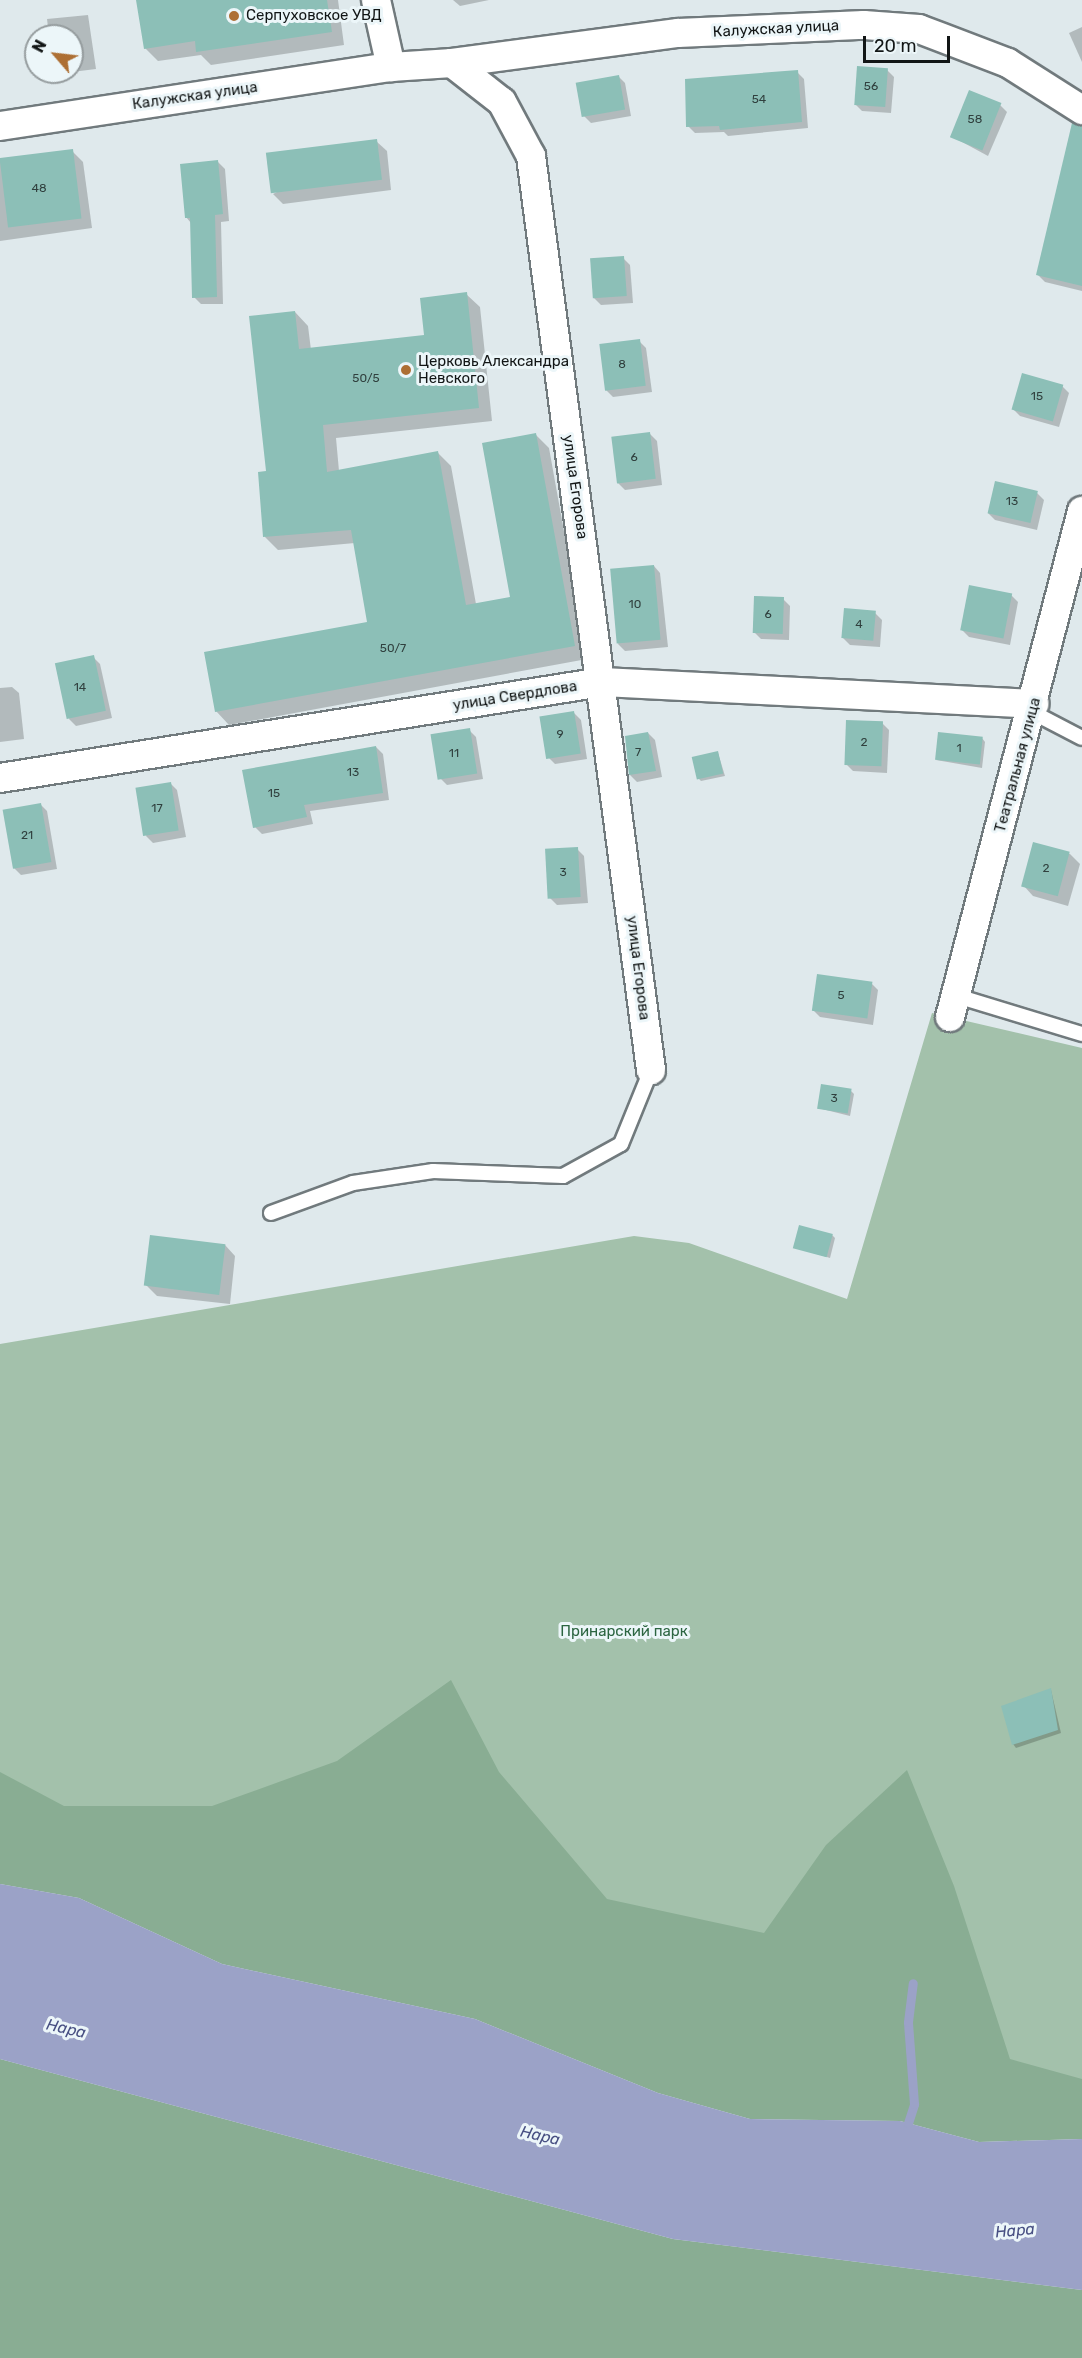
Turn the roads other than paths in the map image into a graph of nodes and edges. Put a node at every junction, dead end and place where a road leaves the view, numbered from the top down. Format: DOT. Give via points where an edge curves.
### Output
graph roads {
  1 [pos="376,0"];
  2 [pos="452,63"];
  3 [pos="391,67"];
  4 [pos="1082,110"];
  5 [pos="0,126"];
  6 [pos="1082,512"];
  7 [pos="602,682"];
  8 [pos="1033,708"];
  9 [pos="1082,738"];
  10 [pos="0,778"];
  11 [pos="954,1006"];
  12 [pos="1082,1034"];
  13 [pos="651,1070"];
  14 [pos="271,1213"];
  1 -- 3 [label="street"];
  2 -- 3 [label="street"];
  2 -- 4 [label="street, Калужская улица" via="678,33 864,25 919,29 1008,63"];
  2 -- 7 [label="street, улица Егорова" via="502,102 531,156"];
  3 -- 5 [label="street, Калужская улица"];
  6 -- 8 [label="street, Театральная улица"];
  7 -- 8 [label="street, улица Свердлова"];
  7 -- 10 [label="street, улица Свердлова"];
  7 -- 13 [label="street, улица Егорова"];
  8 -- 9 [label="lane"];
  8 -- 11 [label="street, Театральная улица"];
  11 -- 12 [label="lane"];
  13 -- 14 [label="lane" via="621,1144 562,1176 433,1171 353,1183"];
}
